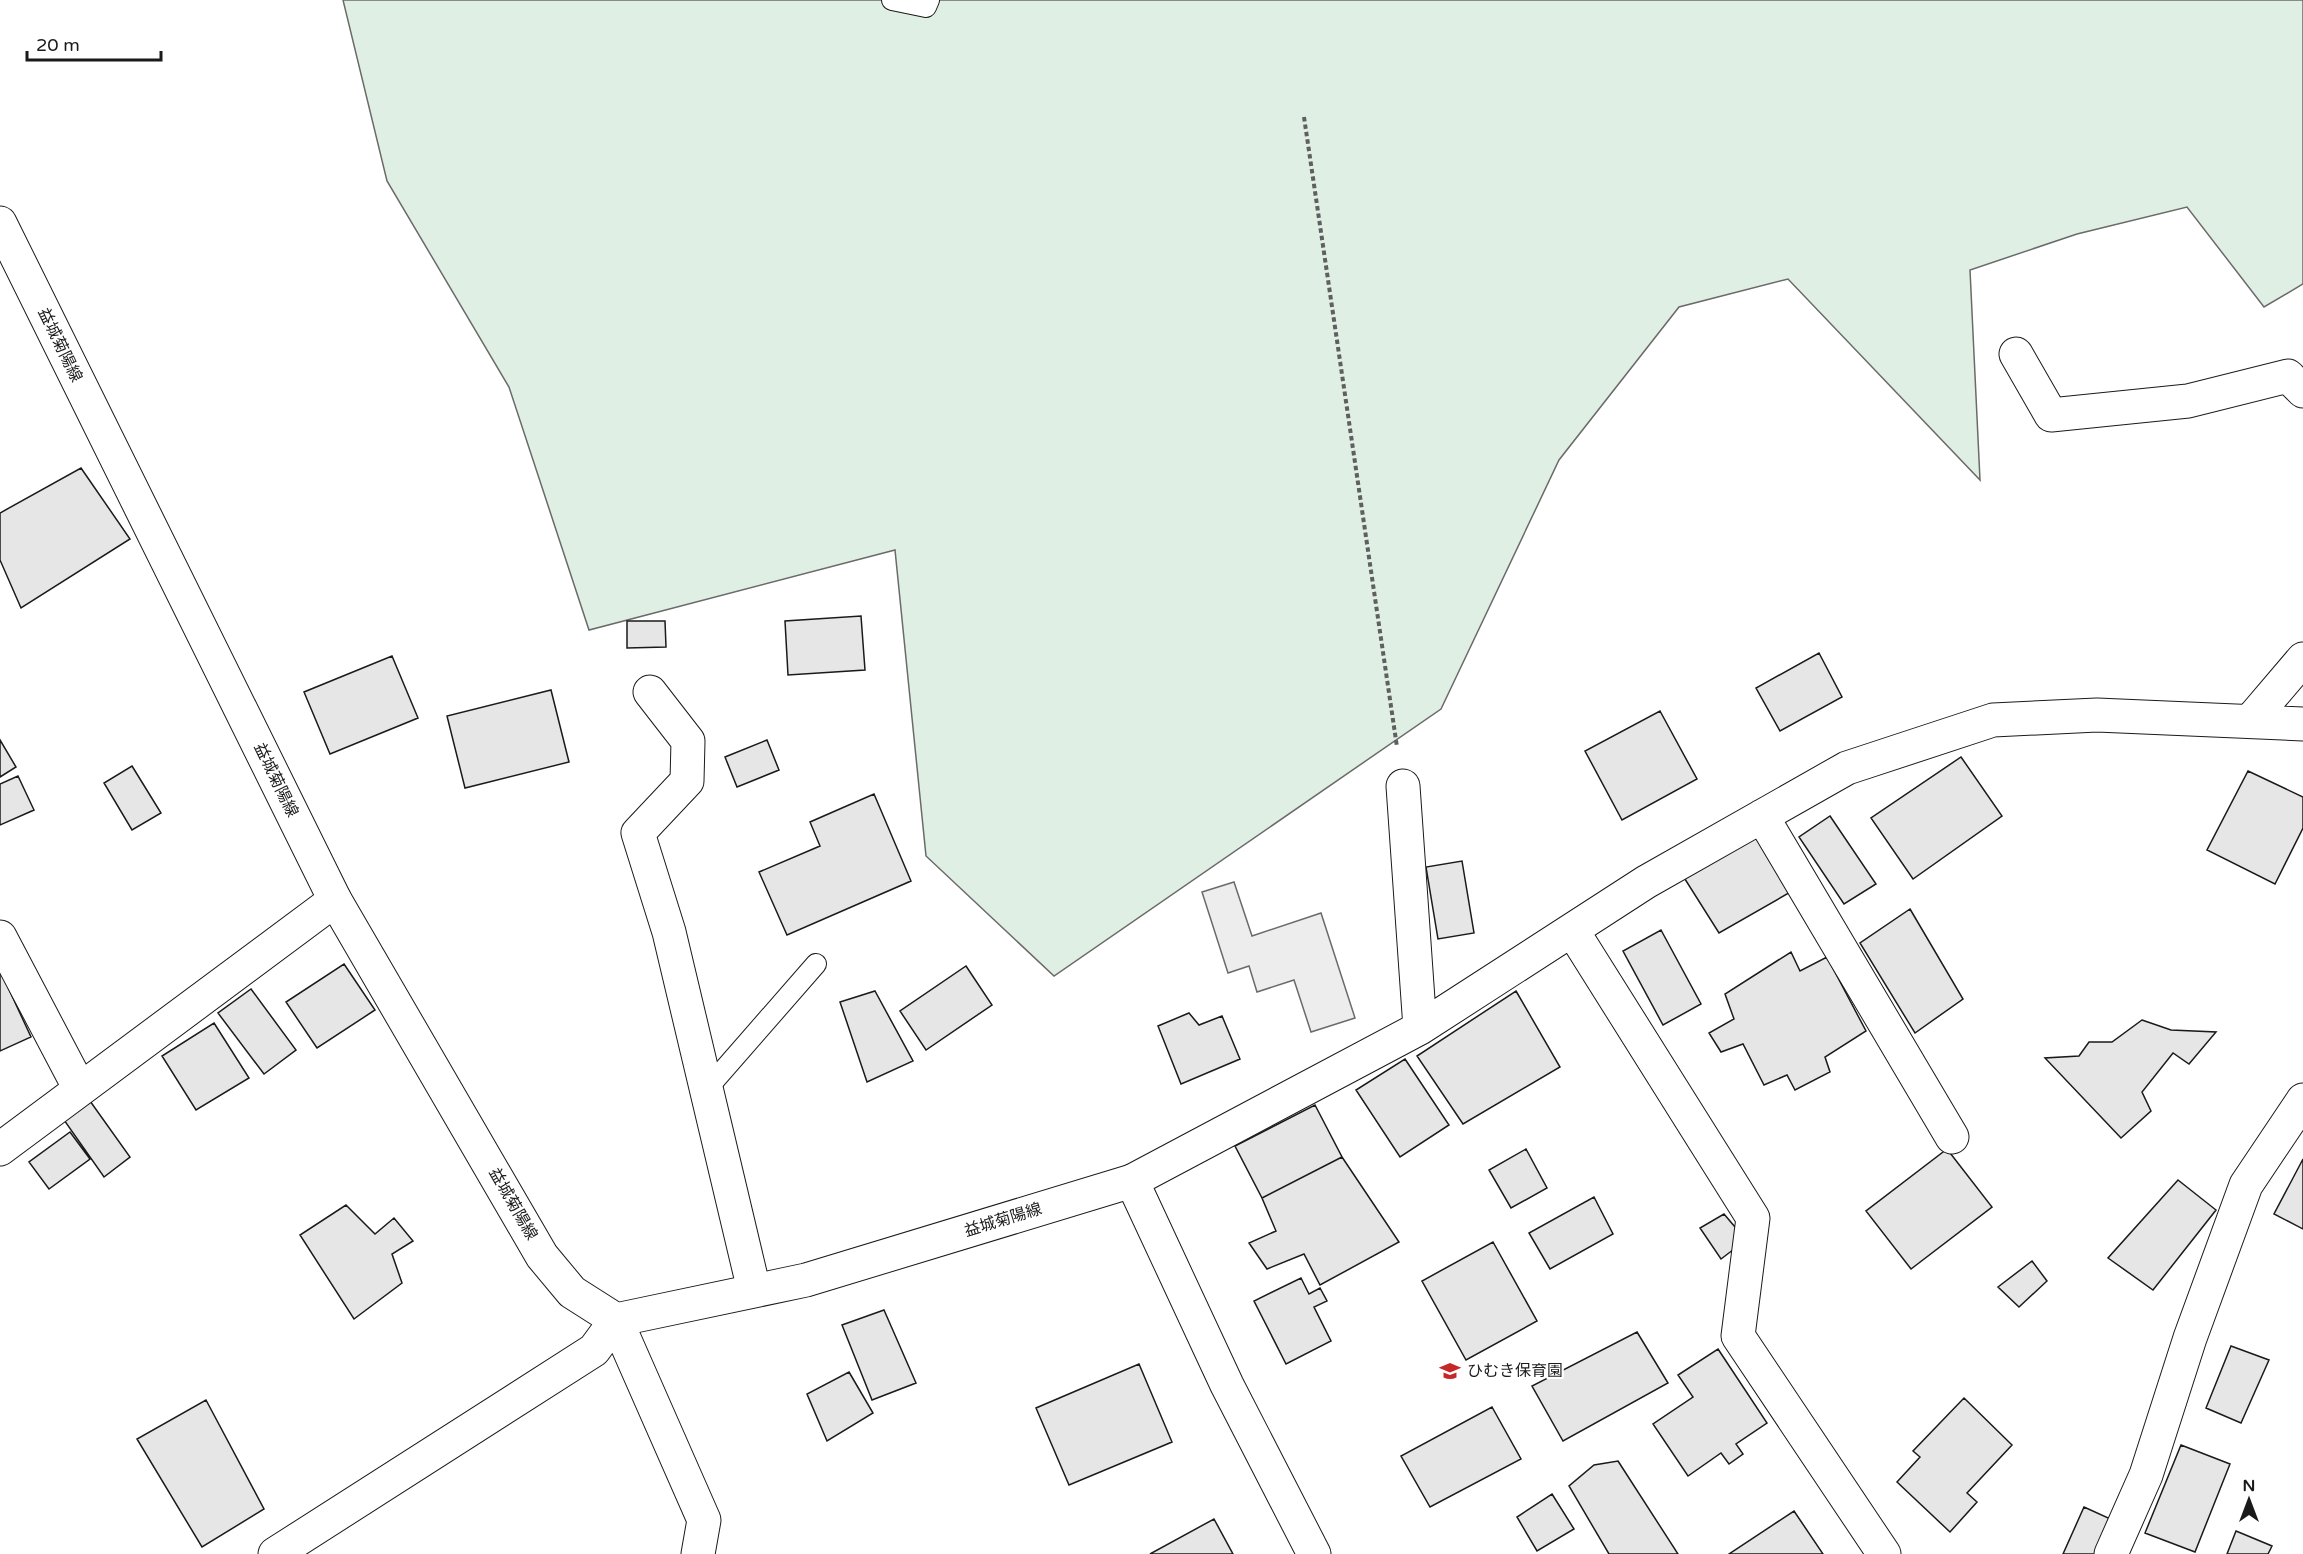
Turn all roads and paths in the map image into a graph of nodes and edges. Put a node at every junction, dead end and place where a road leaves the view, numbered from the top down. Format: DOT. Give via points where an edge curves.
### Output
graph roads {
  1 [pos="892,0"];
  2 [pos="929,0"];
  3 [pos="1304,117"];
  4 [pos="0,223"];
  5 [pos="2016,354"];
  6 [pos="2303,391"];
  7 [pos="2303,659"];
  8 [pos="650,692"];
  9 [pos="2251,720"];
  10 [pos="2303,724"];
  11 [pos="1403,786"];
  12 [pos="1762,816"];
  13 [pos="335,900"];
  14 [pos="1572,930"];
  15 [pos="0,937"];
  16 [pos="816,964"];
  17 [pos="1420,1028"];
  18 [pos="80,1089"];
  19 [pos="706,1090"];
  20 [pos="2303,1100"];
  21 [pos="1952,1137"];
  22 [pos="0,1149"];
  23 [pos="1132,1181"];
  24 [pos="754,1290"];
  25 [pos="616,1320"];
  26 [pos="275,1554"];
  27 [pos="698,1554"];
  28 [pos="1314,1554"];
  29 [pos="1884,1554"];
  30 [pos="2111,1554"];
  1 -- 2 [label="lane" via="926,7"];
  3 -- 11 [label="path"];
  4 -- 13 [label="street, 益城菊陽線"];
  5 -- 6 [label="street" via="2050,415 2188,401 2288,376"];
  7 -- 9 [label="street"];
  8 -- 19 [label="street" via="688,741 687,781 638,833 669,932"];
  9 -- 10 [label="street, 益城菊陽線"];
  9 -- 12 [label="street, 益城菊陽線" via="2097,715 1993,720 1847,768"];
  11 -- 17 [label="street"];
  12 -- 14 [label="street, 益城菊陽線" via="1646,882"];
  12 -- 21 [label="street"];
  13 -- 18 [label="street"];
  13 -- 25 [label="street, 益城菊陽線" via="542,1256 572,1292"];
  14 -- 17 [label="street, 益城菊陽線"];
  14 -- 29 [label="street" via="1753,1218 1738,1336"];
  15 -- 18 [label="street"];
  16 -- 19 [label="lane"];
  17 -- 23 [label="street, 益城菊陽線"];
  18 -- 22 [label="street"];
  19 -- 24 [label="street"];
  20 -- 30 [label="street" via="2246,1185 2190,1338 2146,1475"];
  23 -- 24 [label="street, 益城菊陽線" via="806,1280"];
  23 -- 28 [label="street" via="1227,1385"];
  24 -- 25 [label="street, 益城菊陽線"];
  25 -- 26 [label="street" via="594,1350"];
  25 -- 27 [label="street" via="704,1520"];
}
